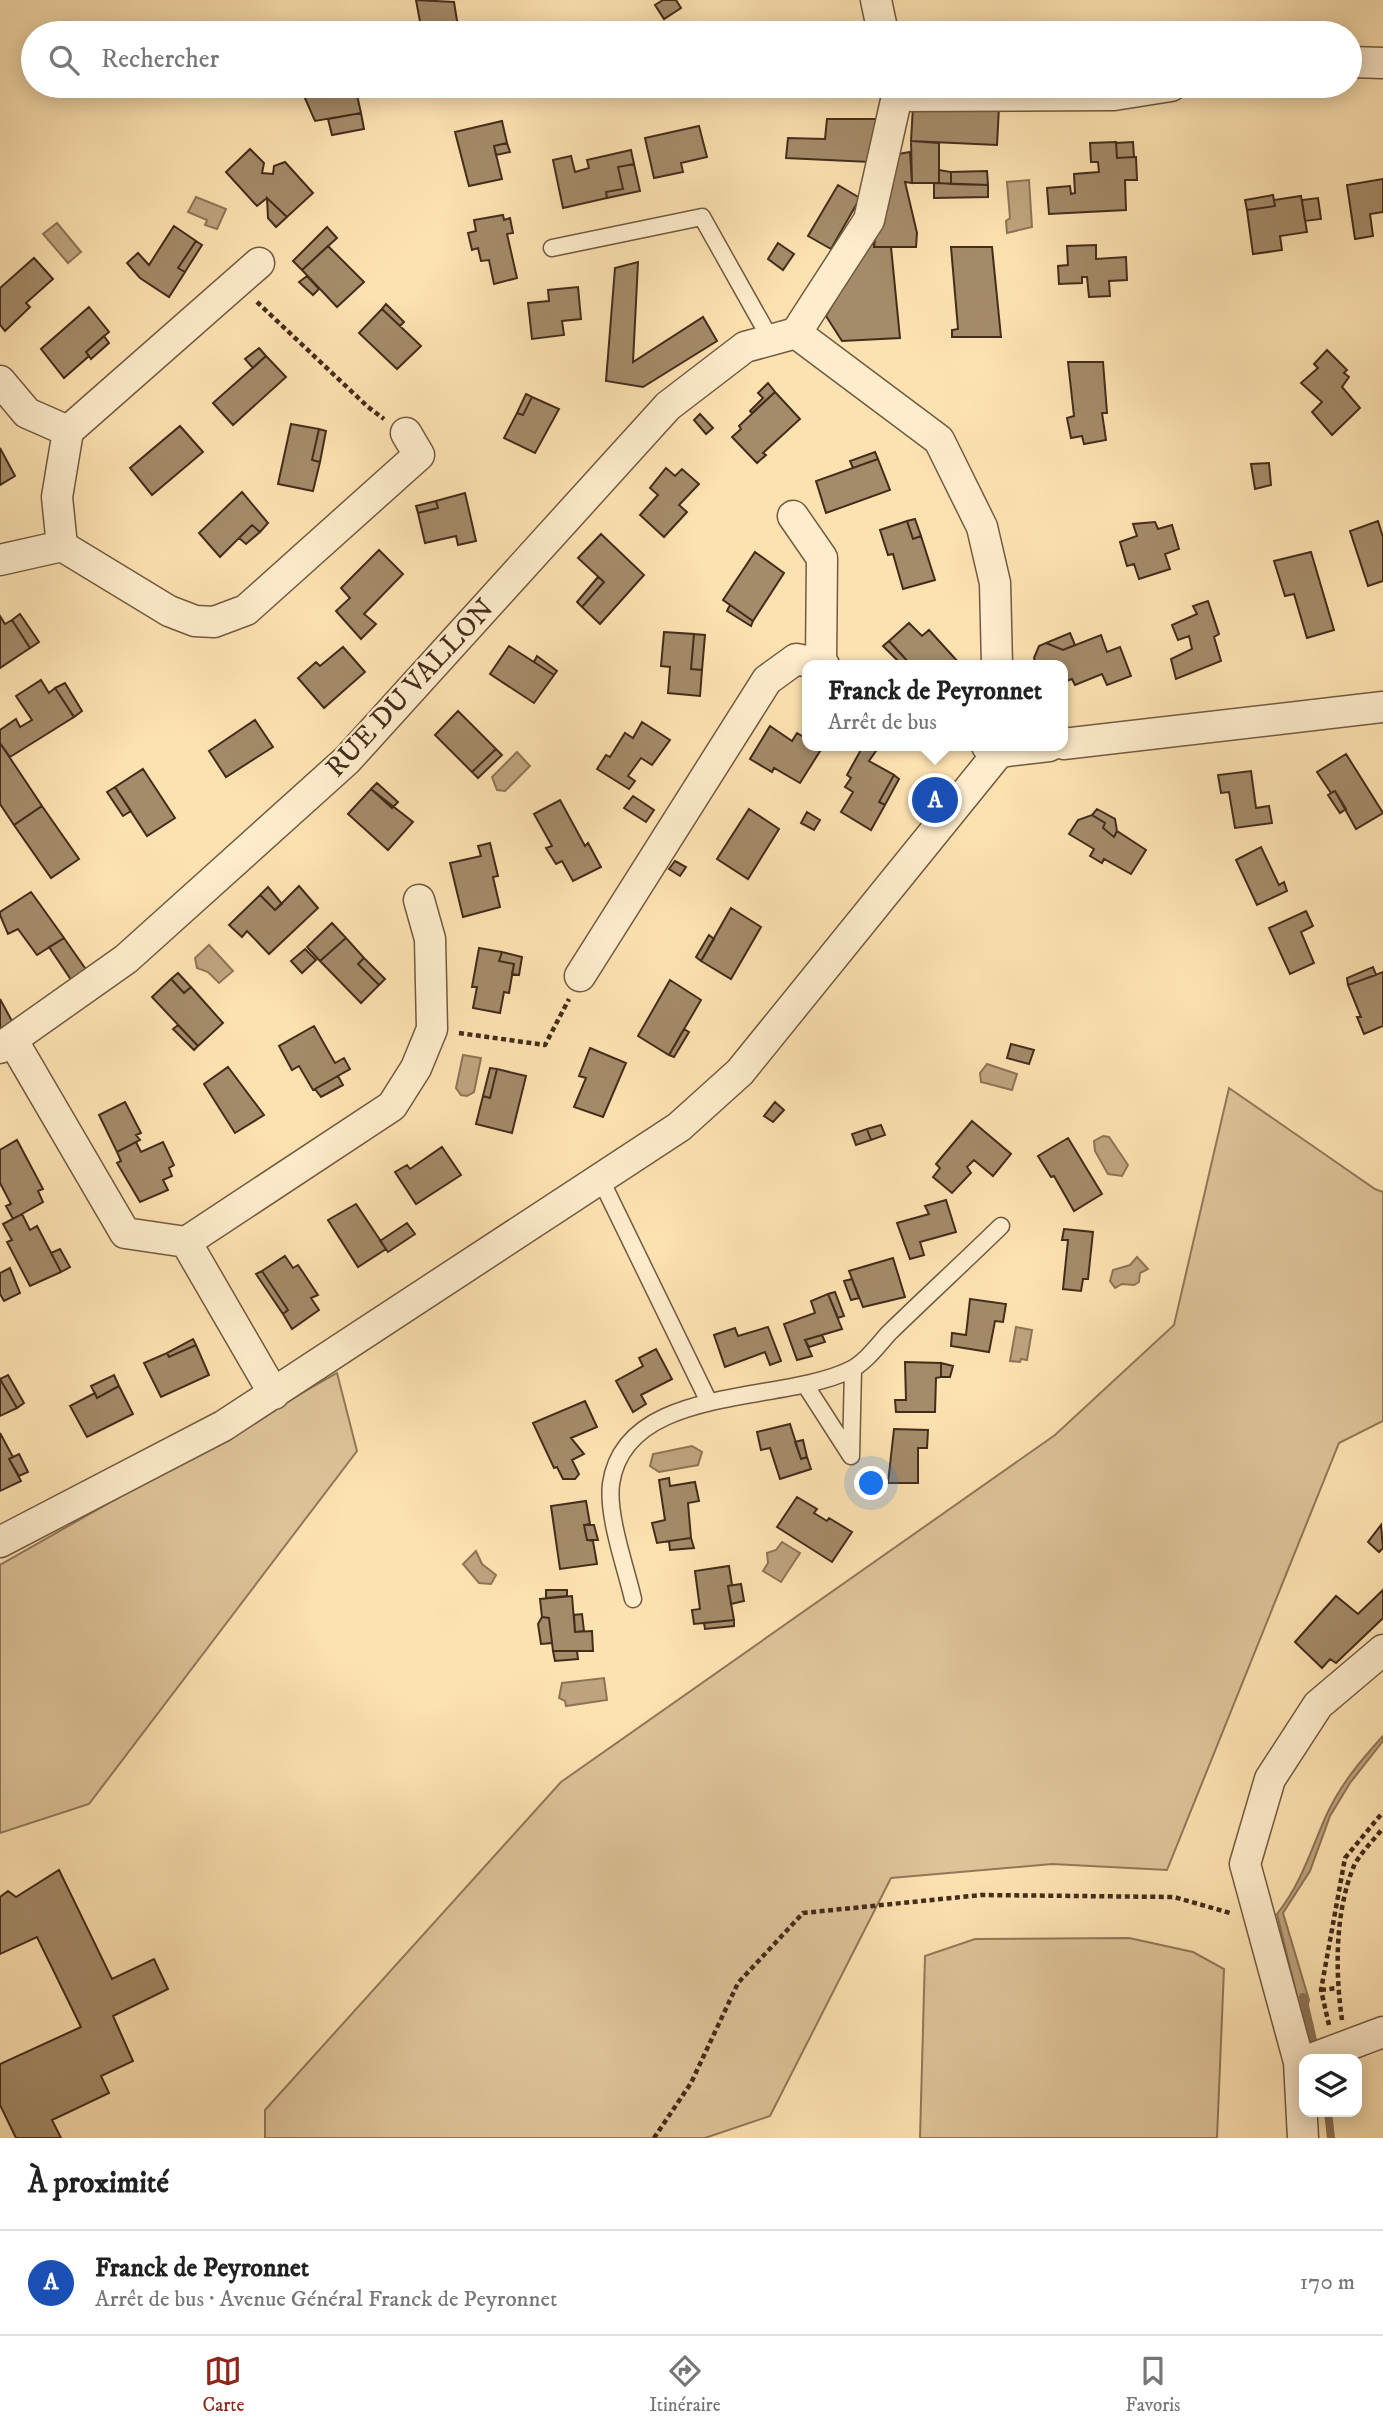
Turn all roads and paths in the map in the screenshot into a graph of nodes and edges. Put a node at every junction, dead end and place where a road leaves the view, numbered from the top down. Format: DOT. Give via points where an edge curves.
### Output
graph roads {
  1 [pos="876,0"];
  2 [pos="880,21"];
  3 [pos="1362,62"];
  4 [pos="1383,63"];
  5 [pos="894,98"];
  6 [pos="552,248"];
  7 [pos="248,272"];
  8 [pos="784,336"];
  9 [pos="0,381"];
  10 [pos="368,408"];
  11 [pos="68,431"];
  12 [pos="406,433"];
  13 [pos="793,516"];
  14 [pos="62,545"];
  15 [pos="0,560"];
  16 [pos="802,660"];
  17 [pos="822,660"];
  18 [pos="997,660"];
  19 [pos="1383,707"];
  20 [pos="1068,743"];
  21 [pos="993,751"];
  22 [pos="419,900"];
  23 [pos="580,976"];
  24 [pos="432,1029"];
  25 [pos="6,1044"];
  26 [pos="600,1178"];
  27 [pos="1001,1226"];
  28 [pos="186,1242"];
  29 [pos="853,1369"];
  30 [pos="806,1386"];
  31 [pos="274,1394"];
  32 [pos="709,1402"];
  33 [pos="0,1542"];
  34 [pos="634,1600"];
  35 [pos="1383,1650"];
  36 [pos="1383,1812"];
  37 [pos="1383,1828"];
  38 [pos="1345,1858"];
  39 [pos="1354,1866"];
  40 [pos="1261,1923"];
  41 [pos="1338,1988"];
  42 [pos="1321,1990"];
  43 [pos="1383,2032"];
  44 [pos="1315,2054"];
  45 [pos="1316,2054"];
  46 [pos="1318,2054"];
  47 [pos="1322,2054"];
  48 [pos="1306,2117"];
  49 [pos="654,2138"];
  50 [pos="1303,2138"];
  1 -- 2 [label="street"];
  3 -- 4 [label="street"];
  5 -- 8 [label="street" via="869,220"];
  6 -- 8 [label="lane" via="702,217"];
  7 -- 10 [label="path"];
  7 -- 11 [label="street"];
  8 -- 18 [label="street" via="939,440 982,527 995,583"];
  8 -- 25 [label="street, RUE DU VALLON" via="745,347 668,406 346,760 126,959"];
  9 -- 11 [label="street" via="27,413"];
  11 -- 14 [label="street" via="57,497"];
  12 -- 14 [label="street" via="418,455 246,610 215,622 195,621 169,611"];
  13 -- 17 [label="street" via="822,558"];
  14 -- 15 [label="street"];
  16 -- 23 [label="street" via="796,659 767,680"];
  19 -- 20 [label="street"];
  21 -- 26 [label="street" via="740,1073 679,1127"];
  22 -- 24 [label="street" via="430,939"];
  23 -- 24 [label="path" via="545,1045"];
  24 -- 28 [label="street" via="416,1068 392,1106"];
  25 -- 28 [label="street, RUE DU VALLON" via="125,1233"];
  26 -- 31 [label="street"];
  26 -- 32 [label="lane"];
  27 -- 29 [label="lane"];
  28 -- 31 [label="street"];
  29 -- 30 [label="lane"];
  29 -- 30 [label="lane" via="851,1456"];
  30 -- 32 [label="lane"];
  31 -- 33 [label="street" via="223,1426"];
  32 -- 34 [label="lane" via="652,1423 633,1436 620,1457 611,1485 614,1517"];
  35 -- 40 [label="street" via="1318,1705 1270,1779 1245,1864"];
  36 -- 38 [label="path"];
  37 -- 39 [label="path"];
  38 -- 39 [label="path"];
  38 -- 42 [label="path"];
  39 -- 41 [label="path" via="1340,1925"];
  40 -- 44 [label="street"];
  40 -- 49 [label="path" via="1174,1897 981,1895 803,1913 738,1983 691,2083"];
  41 -- 42 [label="path"];
  41 -- 46 [label="path" via="1343,2034"];
  42 -- 45 [label="path"];
  43 -- 47 [label="street"];
  48 -- 50 [label="street"];
}
